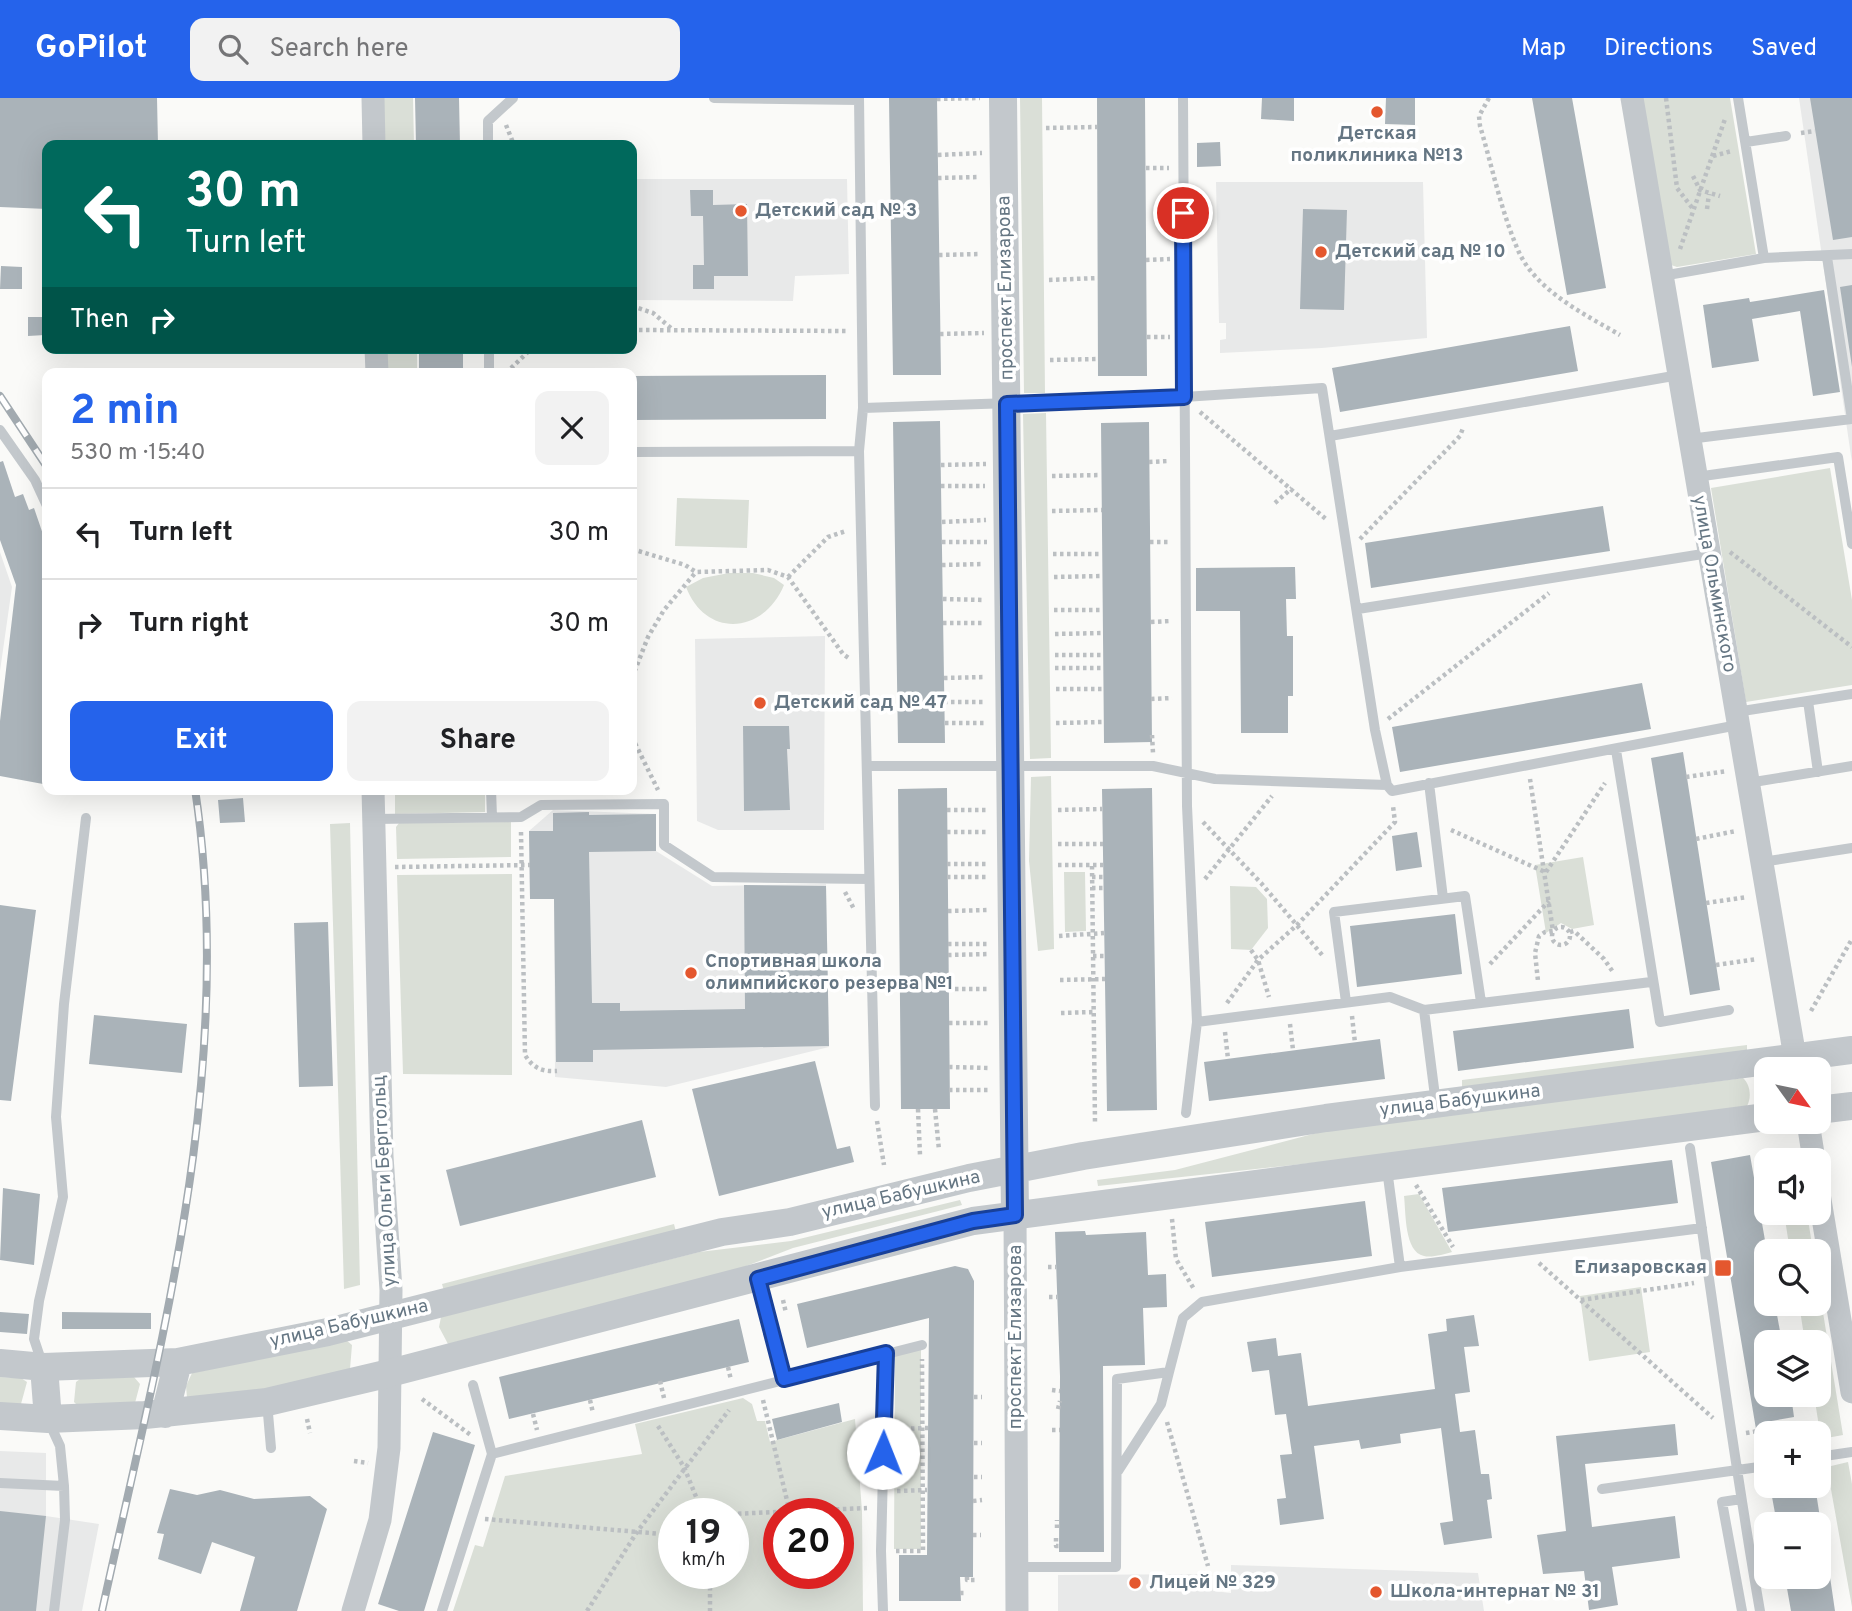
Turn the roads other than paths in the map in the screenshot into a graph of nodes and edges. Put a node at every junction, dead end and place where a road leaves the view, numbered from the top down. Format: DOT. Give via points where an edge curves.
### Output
graph roads {
  1 [pos="373,98"];
  2 [pos="513,98"];
  3 [pos="714,98"];
  4 [pos="1003,98"];
  5 [pos="1183,98"];
  6 [pos="1632,98"];
  7 [pos="1738,98"];
  8 [pos="859,99"];
  9 [pos="1786,136"];
  10 [pos="374,140"];
  11 [pos="488,140"];
  12 [pos="1746,142"];
  13 [pos="1852,254"];
  14 [pos="1827,257"];
  15 [pos="1765,258"];
  16 [pos="1673,274"];
  17 [pos="1679,375"];
  18 [pos="1184,397"];
  19 [pos="1007,404"];
  20 [pos="863,408"];
  21 [pos="1852,419"];
  22 [pos="0,430"];
  23 [pos="1330,436"];
  24 [pos="1689,439"];
  25 [pos="859,451"];
  26 [pos="637,452"];
  27 [pos="1696,477"];
  28 [pos="42,495"];
  29 [pos="1852,544"];
  30 [pos="1709,553"];
  31 [pos="1358,609"];
  32 [pos="1852,694"];
  33 [pos="1808,701"];
  34 [pos="1737,718"];
  35 [pos="1616,750"];
  36 [pos="1011,764"];
  37 [pos="869,766"];
  38 [pos="1852,766"];
  39 [pos="1187,772"];
  40 [pos="1818,772"];
  41 [pos="1747,775"];
  42 [pos="1429,783"];
  43 [pos="1390,788"];
  44 [pos="373,795"];
  45 [pos="491,795"];
  46 [pos="492,817"];
  47 [pos="86,818"];
  48 [pos="374,819"];
  49 [pos="1852,848"];
  50 [pos="1762,862"];
  51 [pos="869,879"];
  52 [pos="1443,898"];
  53 [pos="1651,982"];
  54 [pos="1348,1002"];
  55 [pos="1481,1002"];
  56 [pos="1424,1010"];
  57 [pos="1729,1010"];
  58 [pos="1197,1022"];
  59 [pos="1852,1049"];
  60 [pos="1795,1057"];
  61 [pos="1820,1057"];
  62 [pos="1754,1068"];
  63 [pos="1436,1104"];
  64 [pos="875,1106"];
  65 [pos="1852,1106"];
  66 [pos="1831,1108"];
  67 [pos="1186,1113"];
  68 [pos="1754,1119"];
  69 [pos="1690,1148"];
  70 [pos="1387,1167"];
  71 [pos="1015,1169"];
  72 [pos="1015,1215"];
  73 [pos="1824,1225"];
  74 [pos="1702,1228"];
  75 [pos="1400,1267"];
  76 [pos="758,1279"];
  77 [pos="391,1316"];
  78 [pos="922,1345"];
  79 [pos="886,1353"];
  80 [pos="178,1362"];
  81 [pos="0,1363"];
  82 [pos="44,1367"];
  83 [pos="1169,1372"];
  84 [pos="390,1373"];
  85 [pos="784,1379"];
  86 [pos="473,1385"];
  87 [pos="1852,1392"];
  88 [pos="267,1402"];
  89 [pos="165,1414"];
  90 [pos="0,1416"];
  91 [pos="48,1419"];
  92 [pos="271,1448"];
  93 [pos="491,1449"];
  94 [pos="1852,1452"];
  95 [pos="1831,1455"];
  96 [pos="1754,1468"];
  97 [pos="1736,1471"];
  98 [pos="1117,1473"];
  99 [pos="0,1483"];
  100 [pos="64,1486"];
  101 [pos="1602,1489"];
  102 [pos="1741,1499"];
  103 [pos="1017,1567"];
  104 [pos="54,1611"];
  105 [pos="353,1611"];
  106 [pos="442,1611"];
  107 [pos="883,1611"];
  108 [pos="1017,1611"];
  109 [pos="1742,1611"];
  110 [pos="1759,1611"];
  1 -- 10 [label="street"];
  2 -- 11 [label="lane" via="488,121"];
  3 -- 8 [label="lane"];
  4 -- 19 [label="street, проспект Елизарова"];
  5 -- 18 [label="lane"];
  6 -- 16 [label="street, улица Ольминского"];
  7 -- 12 [label="lane"];
  8 -- 20 [label="lane"];
  9 -- 12 [label="lane"];
  12 -- 15 [label="lane"];
  13 -- 14 [label="lane"];
  14 -- 15 [label="lane"];
  14 -- 21 [label="lane"];
  15 -- 16 [label="lane"];
  16 -- 17 [label="street, улица Ольминского"];
  17 -- 23 [label="lane"];
  17 -- 24 [label="street, улица Ольминского"];
  18 -- 19 [label="lane"];
  18 -- 23 [label="lane" via="1322,388"];
  18 -- 39 [label="lane"];
  19 -- 20 [label="lane"];
  19 -- 36 [label="street, проспект Елизарова"];
  20 -- 25 [label="lane"];
  21 -- 24 [label="lane"];
  22 -- 28 [label="lane"];
  23 -- 31 [label="lane"];
  24 -- 27 [label="street, улица Ольминского"];
  25 -- 26 [label="lane"];
  25 -- 37 [label="lane"];
  27 -- 29 [label="lane" via="1838,457"];
  27 -- 30 [label="street, улица Ольминского"];
  30 -- 31 [label="lane"];
  30 -- 34 [label="street, улица Ольминского"];
  31 -- 43 [label="lane" via="1375,730"];
  32 -- 33 [label="lane"];
  33 -- 34 [label="lane"];
  33 -- 40 [label="lane"];
  34 -- 35 [label="lane"];
  34 -- 41 [label="street, улица Ольминского"];
  35 -- 42 [label="lane"];
  35 -- 53 [label="lane"];
  36 -- 37 [label="lane"];
  36 -- 39 [label="lane" via="1153,765"];
  36 -- 71 [label="street, проспект Елизарова"];
  37 -- 51 [label="lane"];
  38 -- 40 [label="lane"];
  39 -- 43 [label="lane" via="1215,779"];
  39 -- 58 [label="lane"];
  40 -- 41 [label="lane"];
  41 -- 50 [label="street, улица Ольминского"];
  42 -- 43 [label="lane"];
  42 -- 52 [label="lane"];
  44 -- 48 [label="street, улица Ольги Берггольц"];
  45 -- 46 [label="lane"];
  46 -- 48 [label="lane"];
  46 -- 51 [label="lane" via="521,817 541,805 664,804 664,845 713,877"];
  47 -- 82 [label="lane" via="56,1117 63,1197 34,1339"];
  48 -- 77 [label="street, улица Ольги Берггольц" via="382,1156"];
  49 -- 50 [label="lane"];
  50 -- 60 [label="street, улица Ольминского"];
  51 -- 64 [label="lane"];
  52 -- 54 [label="lane" via="1334,912"];
  52 -- 55 [label="lane" via="1465,896"];
  53 -- 55 [label="lane"];
  53 -- 57 [label="lane" via="1660,1022"];
  54 -- 56 [label="lane" via="1390,997"];
  54 -- 58 [label="lane" via="1222,1015"];
  55 -- 56 [label="lane"];
  56 -- 63 [label="lane"];
  58 -- 67 [label="lane"];
  59 -- 61 [label="street, улица Бабушкина"];
  62 -- 63 [label="street, улица Бабушкина"];
  63 -- 71 [label="street, улица Бабушкина"];
  65 -- 66 [label="street"];
  68 -- 70 [label="street"];
  69 -- 74 [label="lane"];
  70 -- 72 [label="street"];
  70 -- 75 [label="lane"];
  71 -- 72 [label="street, проспект Елизарова"];
  71 -- 77 [label="street, улица Бабушкина" via="790,1222 722,1232"];
  72 -- 76 [label="street" via="973,1221"];
  72 -- 103 [label="street, проспект Елизарова"];
  73 -- 87 [label="street"];
  74 -- 75 [label="lane"];
  74 -- 97 [label="lane"];
  75 -- 83 [label="lane" via="1202,1302 1183,1318"];
  76 -- 84 [label="street"];
  76 -- 85 [label="lane"];
  77 -- 80 [label="street, улица Бабушкина"];
  77 -- 84 [label="street, улица Ольги Берггольц"];
  78 -- 79 [label="lane"];
  79 -- 85 [label="lane"];
  79 -- 107 [label="lane"];
  80 -- 82 [label="street, улица Бабушкина"];
  80 -- 89 [label="street"];
  81 -- 82 [label="street, улица Бабушкина"];
  82 -- 91 [label="street"];
  83 -- 98 [label="lane" via="1161,1404"];
  83 -- 98 [label="lane" via="1117,1379"];
  84 -- 88 [label="street"];
  84 -- 105 [label="street, улица Ольги Берггольц" via="385,1496"];
  85 -- 93 [label="lane"];
  86 -- 93 [label="lane"];
  88 -- 89 [label="street"];
  88 -- 92 [label="lane"];
  89 -- 91 [label="street"];
  90 -- 91 [label="street"];
  91 -- 100 [label="lane" via="60,1446"];
  93 -- 106 [label="lane"];
  94 -- 95 [label="lane"];
  96 -- 97 [label="lane"];
  97 -- 101 [label="lane"];
  97 -- 102 [label="lane"];
  98 -- 103 [label="lane" via="1116,1567"];
  99 -- 100 [label="lane"];
  100 -- 104 [label="lane" via="65,1520"];
  102 -- 109 [label="lane" via="1722,1502"];
  102 -- 110 [label="lane"];
  103 -- 108 [label="street, проспект Елизарова"];
}
